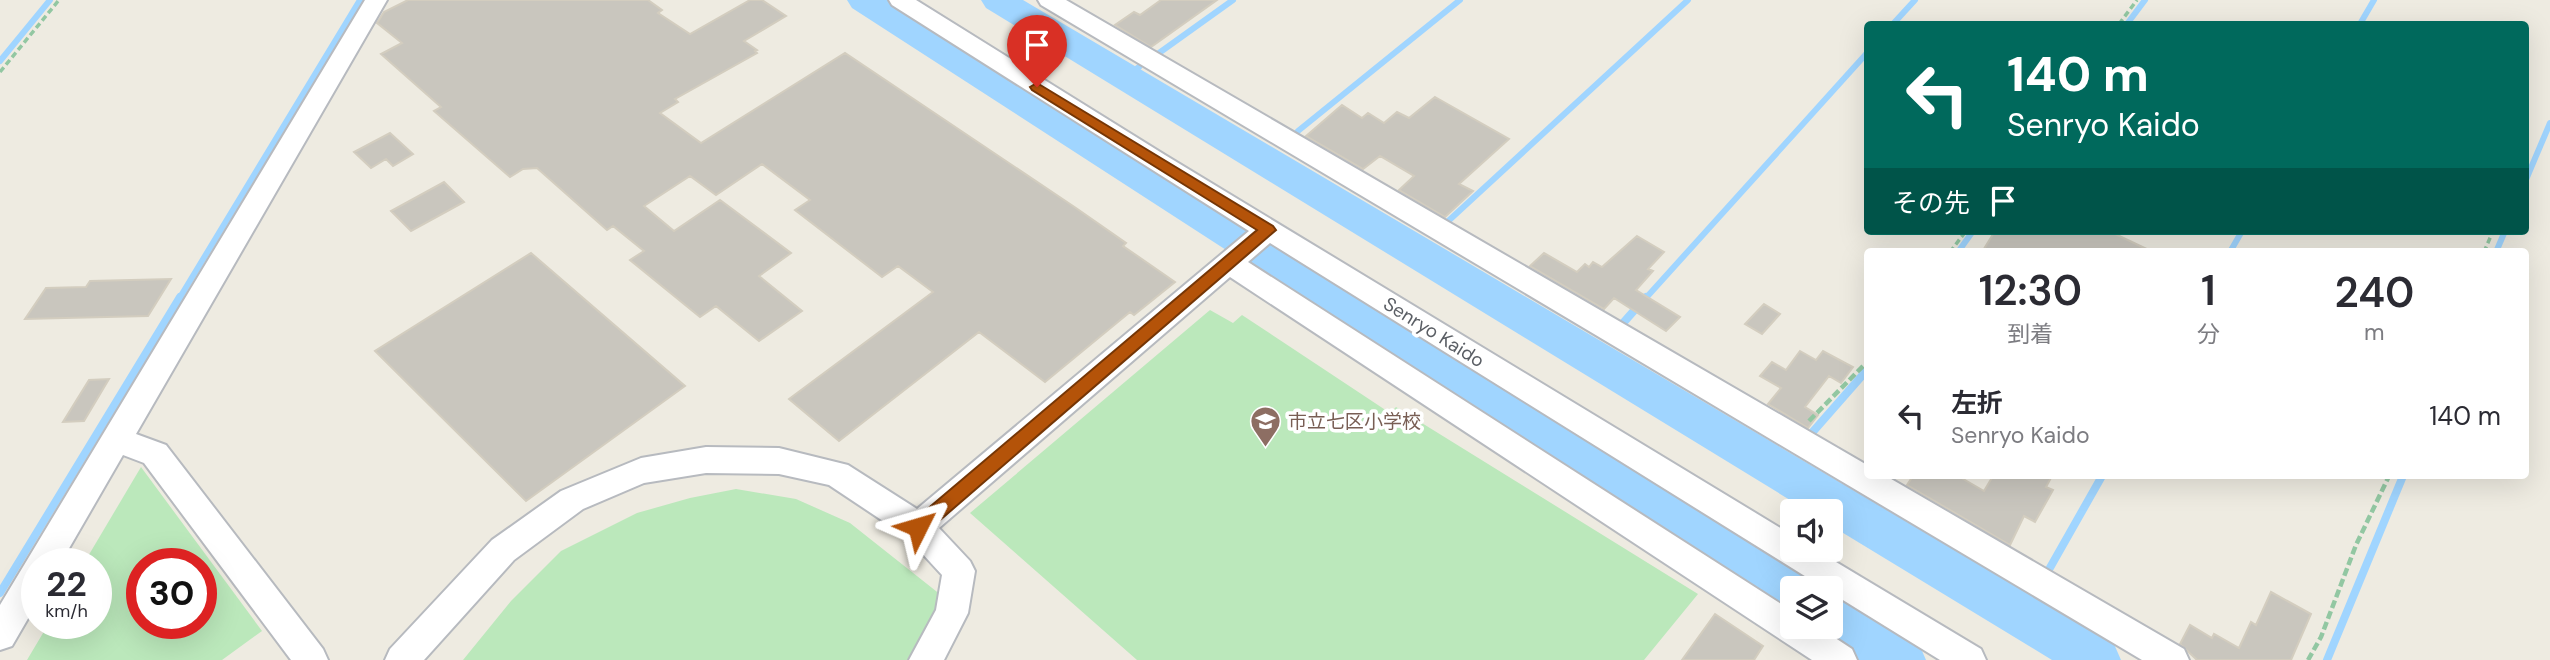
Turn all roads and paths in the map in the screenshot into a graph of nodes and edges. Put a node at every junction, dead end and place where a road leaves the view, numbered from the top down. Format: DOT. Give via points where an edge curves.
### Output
graph roads {
  1 [pos="60,0"];
  2 [pos="376,0"];
  3 [pos="900,0"];
  4 [pos="1049,0"];
  5 [pos="2137,0"];
  6 [pos="2121,21"];
  7 [pos="0,72"];
  8 [pos="1248,247"];
  9 [pos="1864,365"];
  10 [pos="1792,437"];
  11 [pos="116,439"];
  12 [pos="2388,479"];
  13 [pos="918,527"];
  14 [pos="52,548"];
  15 [pos="21,600"];
  16 [pos="0,635"];
  17 [pos="312,660"];
  18 [pos="402,660"];
  19 [pos="926,660"];
  20 [pos="1840,660"];
  21 [pos="1969,660"];
  22 [pos="2172,660"];
  23 [pos="2308,660"];
  1 -- 7 [label="path"];
  2 -- 11 [label="street"];
  3 -- 8 [label="street, Senryo Kaido"];
  4 -- 10 [label="street"];
  5 -- 6 [label="path"];
  8 -- 13 [label="street"];
  8 -- 20 [label="street"];
  8 -- 21 [label="street, Senryo Kaido"];
  9 -- 10 [label="path"];
  10 -- 22 [label="street"];
  11 -- 14 [label="street"];
  11 -- 17 [label="street" via="155,454"];
  12 -- 23 [label="path"];
  13 -- 18 [label="street" via="837,474 779,461 706,460 641,471 572,500 503,550"];
  13 -- 19 [label="street" via="959,571 952,613"];
  15 -- 16 [label="street"];
}
